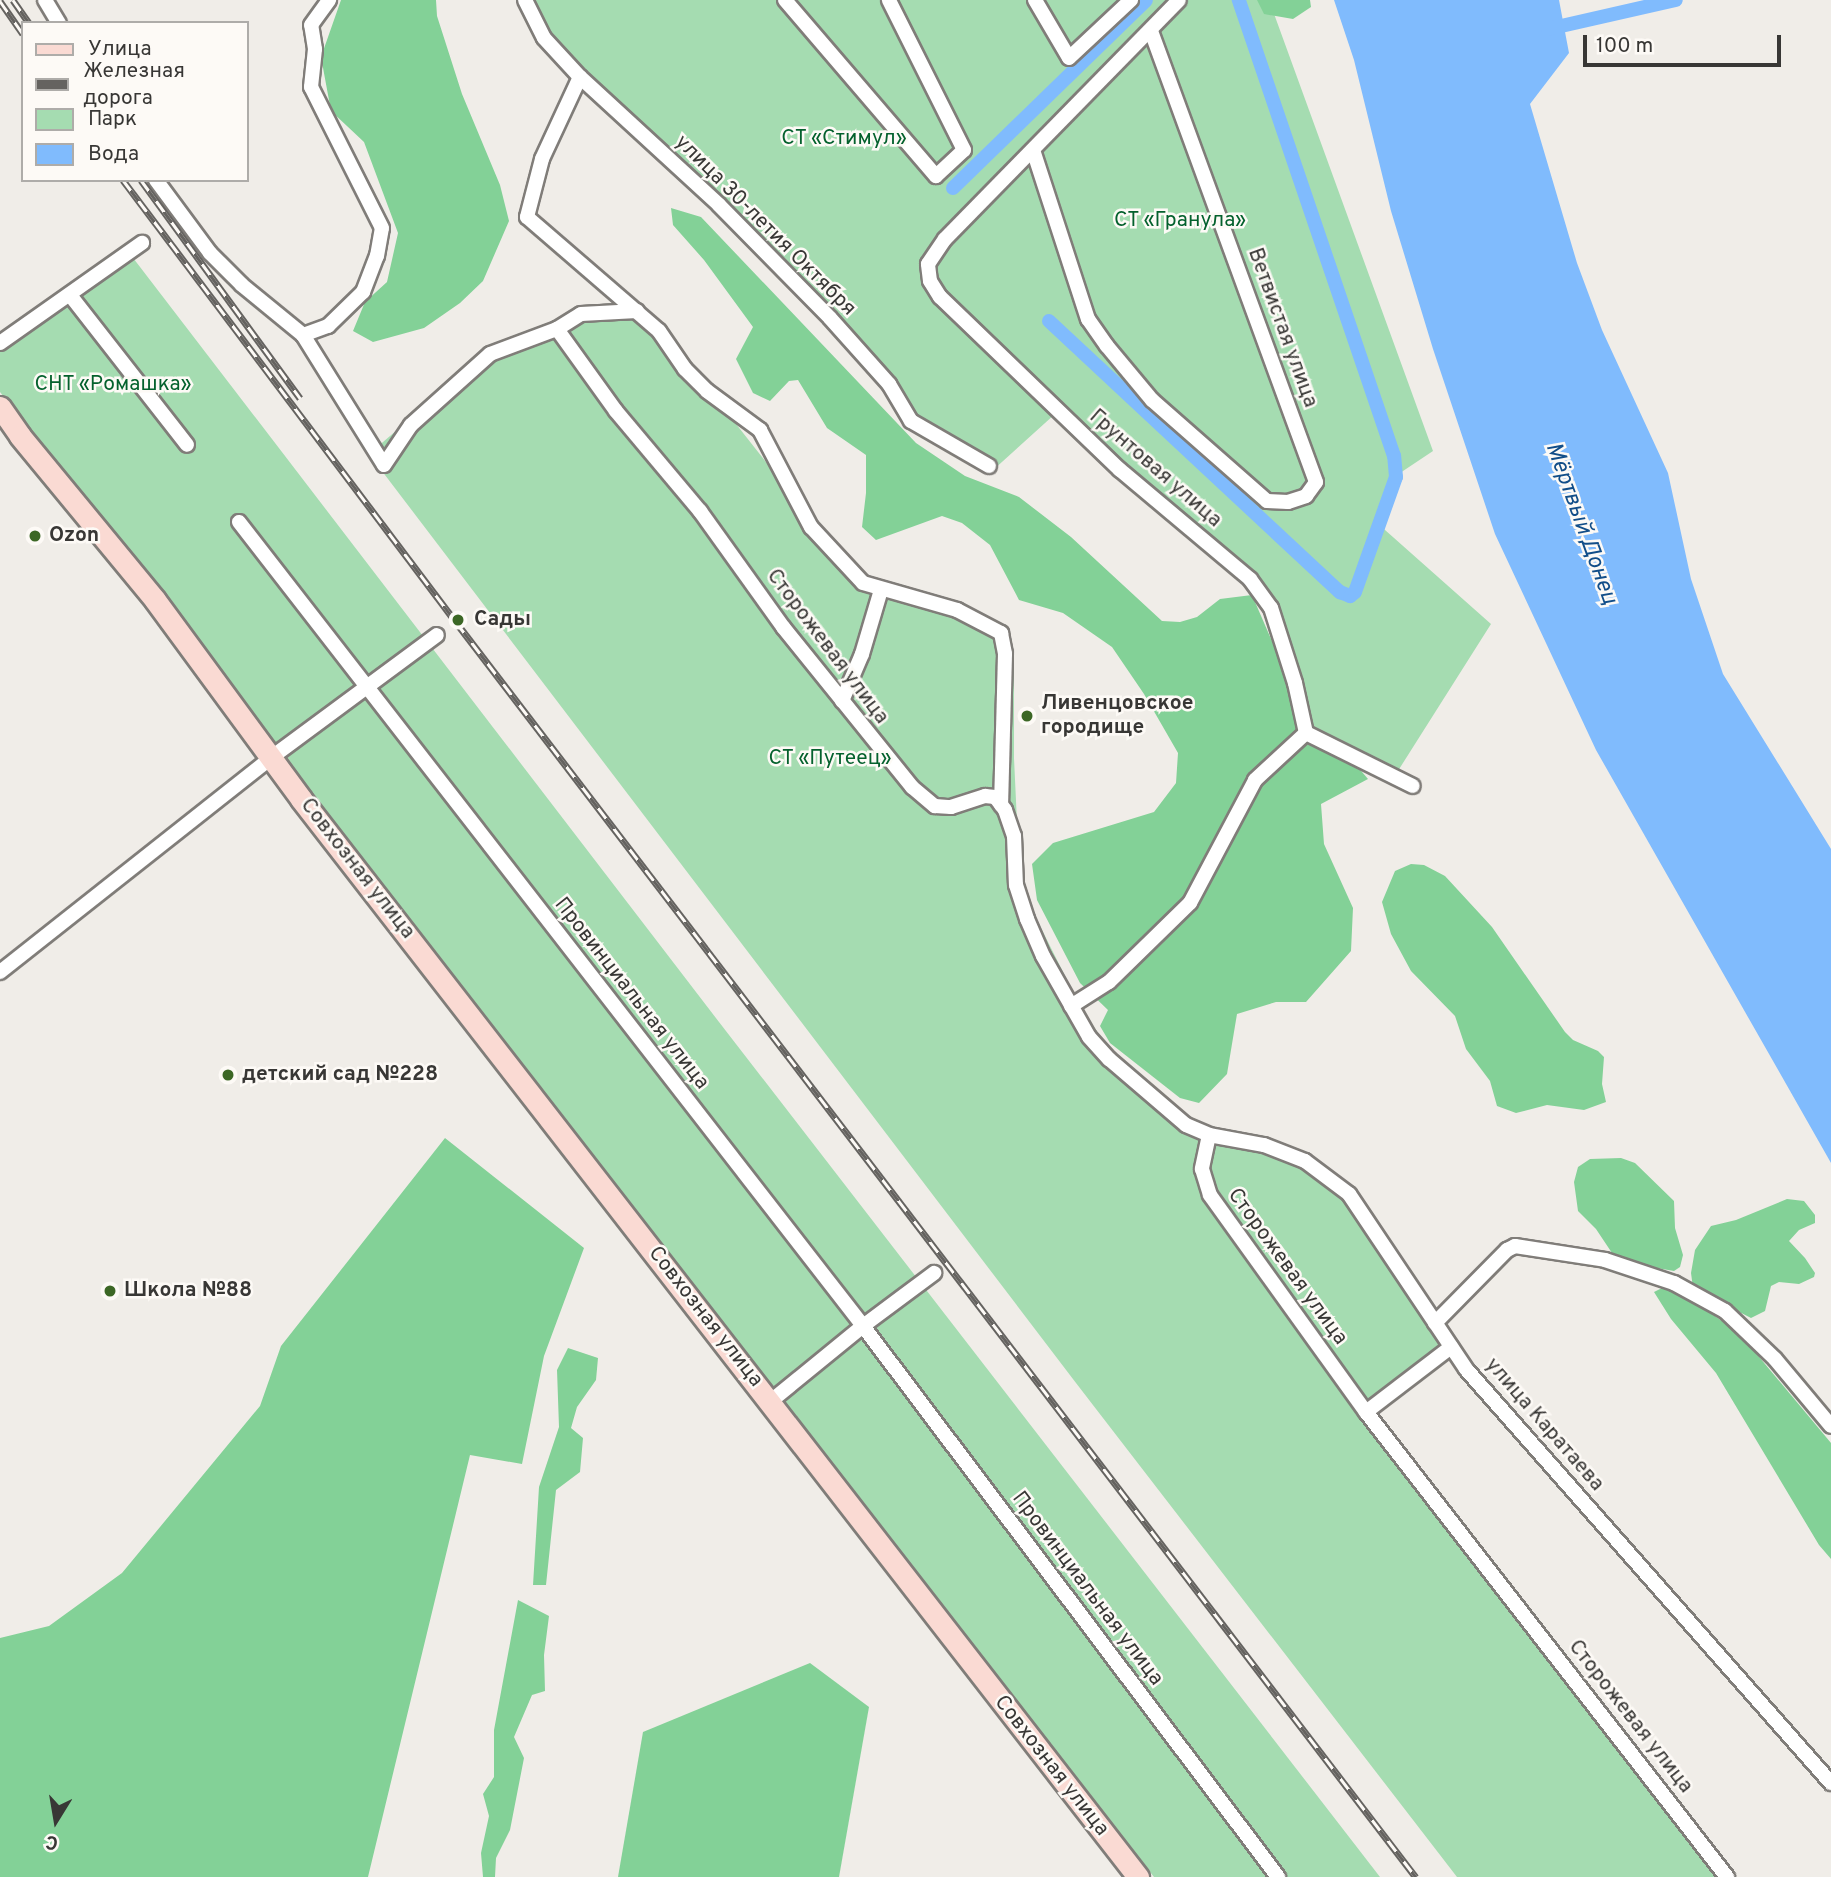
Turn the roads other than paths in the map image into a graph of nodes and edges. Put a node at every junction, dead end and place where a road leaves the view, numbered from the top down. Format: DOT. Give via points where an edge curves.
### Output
graph roads {
  1 [pos="45,0"];
  2 [pos="329,0"];
  3 [pos="525,0"];
  4 [pos="785,0"];
  5 [pos="889,0"];
  6 [pos="1035,0"];
  7 [pos="1131,0"];
  8 [pos="1179,0"];
  9 [pos="58,21"];
  10 [pos="1151,30"];
  11 [pos="580,77"];
  12 [pos="1033,150"];
  13 [pos="157,182"];
  14 [pos="142,243"];
  15 [pos="70,295"];
  16 [pos="637,311"];
  17 [pos="557,329"];
  18 [pos="303,335"];
  19 [pos="0,344"];
  20 [pos="0,407"];
  21 [pos="187,444"];
  22 [pos="989,466"];
  23 [pos="239,522"];
  24 [pos="881,590"];
  25 [pos="437,635"];
  26 [pos="365,688"];
  27 [pos="842,701"];
  28 [pos="1306,733"];
  29 [pos="272,757"];
  30 [pos="1413,786"];
  31 [pos="1001,805"];
  32 [pos="0,972"];
  33 [pos="1072,1006"];
  34 [pos="1209,1135"];
  35 [pos="934,1273"];
  36 [pos="1435,1323"];
  37 [pos="863,1326"];
  38 [pos="1451,1347"];
  39 [pos="771,1401"];
  40 [pos="1366,1412"];
  41 [pos="1831,1426"];
  42 [pos="1831,1783"];
  43 [pos="1138,1877"];
  44 [pos="1278,1877"];
  45 [pos="1727,1877"];
  1 -- 9 [label="street"];
  2 -- 18 [label="street" via="312,25 312,87 382,228 363,292 328,326"];
  3 -- 11 [label="street, улица 30-летия Октября" via="538,30"];
  4 -- 5 [label="street" via="936,176 964,150"];
  6 -- 7 [label="street" via="1069,58"];
  8 -- 10 [label="street, Грунтовая улица"];
  10 -- 12 [label="street, Грунтовая улица"];
  10 -- 12 [label="street, Ветвистая улица" via="1316,481 1306,496 1288,502 1266,501 1152,400 1088,319"];
  11 -- 16 [label="street" via="542,159 527,217"];
  11 -- 22 [label="street, улица 30-летия Октября" via="719,205 830,318 889,384 911,421"];
  12 -- 28 [label="street, Грунтовая улица" via="945,239 928,264 930,281 940,297 1120,470 1250,579 1271,608"];
  13 -- 18 [label="street" via="210,253"];
  14 -- 15 [label="street"];
  15 -- 19 [label="street"];
  15 -- 21 [label="street"];
  16 -- 17 [label="street" via="581,314"];
  16 -- 24 [label="street" via="659,331 706,391 760,430 811,527 863,583"];
  17 -- 18 [label="street" via="490,355 411,425 384,465"];
  17 -- 27 [label="street, Сторожевая улица"];
  20 -- 29 [label="street, Совхозная улица" via="155,600"];
  23 -- 26 [label="street, Провинциальная улица"];
  24 -- 27 [label="street"];
  24 -- 31 [label="street" via="957,610 1001,633 1005,654"];
  25 -- 26 [label="street"];
  26 -- 29 [label="street"];
  26 -- 37 [label="street, Провинциальная улица"];
  27 -- 31 [label="street, Сторожевая улица" via="912,787 935,806 951,807 985,796 995,797"];
  28 -- 30 [label="street"];
  28 -- 33 [label="street" via="1255,780 1190,903 1109,982"];
  29 -- 32 [label="street"];
  29 -- 39 [label="street, Совхозная улица"];
  31 -- 33 [label="street" via="1010,820 1016,885 1027,919"];
  33 -- 34 [label="street" via="1109,1059 1186,1125"];
  34 -- 36 [label="street, улица Каратаева" via="1264,1145 1305,1161 1349,1194"];
  34 -- 40 [label="street, Сторожевая улица" via="1202,1169 1210,1195"];
  35 -- 37 [label="street"];
  36 -- 38 [label="street, улица Каратаева"];
  36 -- 41 [label="street" via="1515,1246 1605,1260 1674,1283 1725,1311 1775,1359"];
  37 -- 39 [label="street"];
  37 -- 44 [label="street, Провинциальная улица"];
  38 -- 40 [label="street"];
  38 -- 42 [label="street, улица Каратаева"];
  39 -- 43 [label="street, Совхозная улица"];
  40 -- 45 [label="street, Сторожевая улица"];
}
